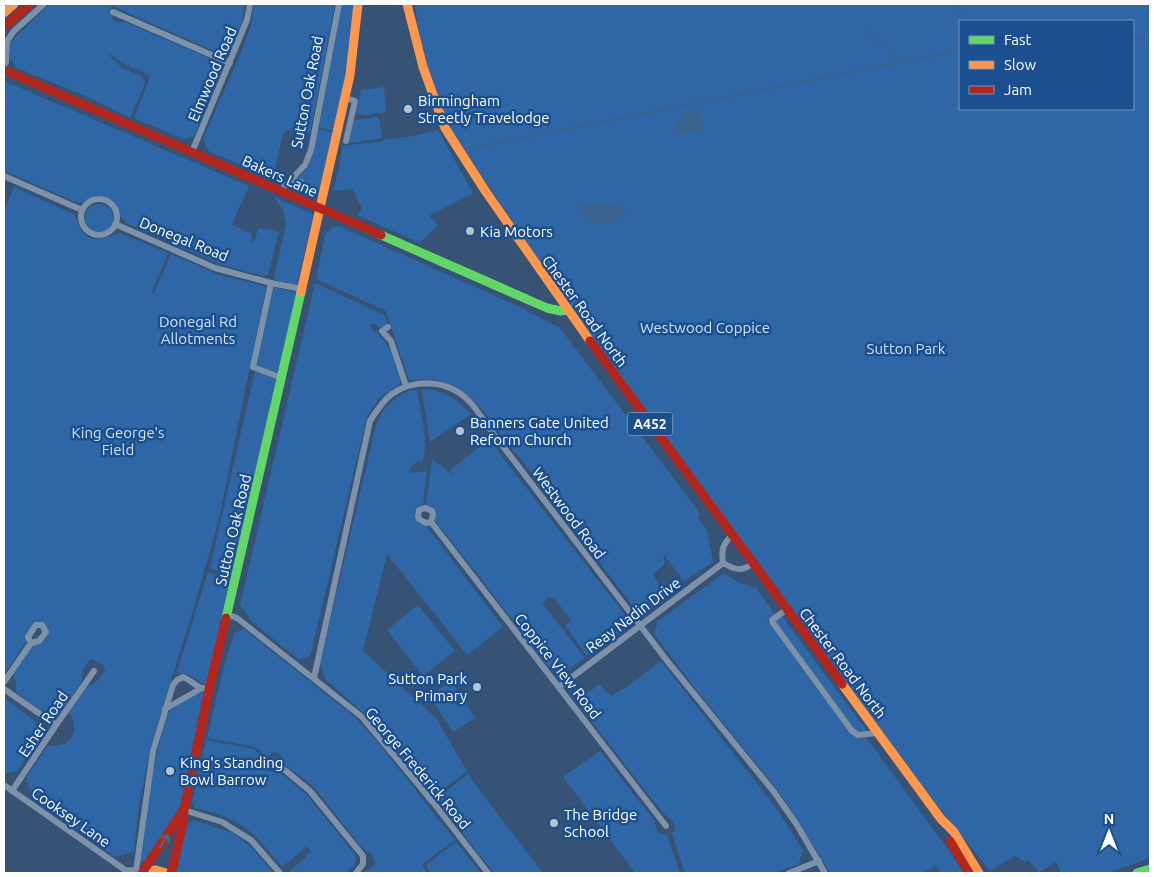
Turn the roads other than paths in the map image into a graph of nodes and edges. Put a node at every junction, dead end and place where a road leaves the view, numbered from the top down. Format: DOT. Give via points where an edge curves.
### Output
graph roads {
  1 [pos="14,4"];
  2 [pos="30,4"];
  3 [pos="44,4"];
  4 [pos="250,4"];
  5 [pos="339,4"];
  6 [pos="358,4"];
  7 [pos="407,4"];
  8 [pos="4,13"];
  9 [pos="117,16"];
  10 [pos="4,27"];
  11 [pos="230,63"];
  12 [pos="4,65"];
  13 [pos="4,70"];
  14 [pos="345,98"];
  15 [pos="338,132"];
  16 [pos="348,134"];
  17 [pos="346,141"];
  18 [pos="192,152"];
  19 [pos="4,176"];
  20 [pos="291,180"];
  21 [pos="301,182"];
  22 [pos="280,190"];
  23 [pos="321,209"];
  24 [pos="82,210"];
  25 [pos="115,224"];
  26 [pos="271,282"];
  27 [pos="302,289"];
  28 [pos="565,306"];
  29 [pos="382,328"];
  30 [pos="282,378"];
  31 [pos="406,386"];
  32 [pos="431,522"];
  33 [pos="732,535"];
  34 [pos="723,563"];
  35 [pos="753,563"];
  36 [pos="786,610"];
  37 [pos="227,614"];
  38 [pos="640,625"];
  39 [pos="30,643"];
  40 [pos="94,671"];
  41 [pos="314,678"];
  42 [pos="4,682"];
  43 [pos="559,687"];
  44 [pos="205,689"];
  45 [pos="4,690"];
  46 [pos="165,709"];
  47 [pos="56,725"];
  48 [pos="877,733"];
  49 [pos="275,762"];
  50 [pos="4,785"];
  51 [pos="12,791"];
  52 [pos="184,810"];
  53 [pos="940,819"];
  54 [pos="666,826"];
  55 [pos="818,861"];
  56 [pos="1150,869"];
  57 [pos="125,872"];
  58 [pos="140,872"];
  59 [pos="166,873"];
  60 [pos="171,873"];
  61 [pos="280,873"];
  62 [pos="356,873"];
  63 [pos="488,873"];
  64 [pos="789,873"];
  65 [pos="826,873"];
  66 [pos="969,873"];
  67 [pos="979,873"];
  68 [pos="1137,873"];
  1 -- 8 [label="main road"];
  2 -- 10 [label="main road"];
  3 -- 12 [label="street" via="7,41"];
  4 -- 11 [label="street, Elmwood Road"];
  5 -- 20 [label="street, Sutton Oak Road" via="311,150 305,165"];
  6 -- 14 [label="main road, Sutton Oak Road"];
  7 -- 28 [label="main road, Chester Road North / A452" via="423,67 445,128 510,229"];
  9 -- 11 [label="street"];
  11 -- 18 [label="street, Elmwood Road"];
  13 -- 18 [label="main road, Bakers Lane"];
  14 -- 15 [label="main road, Sutton Oak Road"];
  14 -- 16 [label="street" via="355,101"];
  15 -- 16 [label="street"];
  15 -- 23 [label="main road, Sutton Oak Road"];
  16 -- 17 [label="street"];
  18 -- 22 [label="main road, Bakers Lane"];
  19 -- 24 [label="street"];
  20 -- 21 [label="street"];
  20 -- 22 [label="street, Sutton Oak Road"];
  22 -- 23 [label="main road, Bakers Lane"];
  23 -- 27 [label="main road, Sutton Oak Road"];
  23 -- 28 [label="main road, Bakers Lane" via="545,306 558,311"];
  24 -- 25 [label="street" via="94,200 106,201 115,211"];
  24 -- 25 [label="street" via="82,223 95,235 106,234"];
  25 -- 26 [label="street, Donegal Road" via="215,268"];
  26 -- 27 [label="street, Donegal Road"];
  26 -- 30 [label="street" via="253,367"];
  27 -- 30 [label="main road, Sutton Oak Road"];
  28 -- 33 [label="main road, Chester Road North / A452"];
  29 -- 31 [label="street" via="391,341"];
  30 -- 37 [label="main road, Sutton Oak Road"];
  31 -- 38 [label="street, Westwood Road" via="440,385 467,399"];
  31 -- 41 [label="street" via="391,395 370,422"];
  32 -- 43 [label="street, Coppice View Road"];
  33 -- 34 [label="street" via="723,545"];
  33 -- 35 [label="main road, Chester Road North / A452"];
  34 -- 35 [label="street" via="741,570"];
  34 -- 38 [label="street, Reay Nadin Drive"];
  35 -- 36 [label="main road, Chester Road North / A452"];
  36 -- 48 [label="main road, Chester Road North / A452"];
  36 -- 48 [label="street, Chester Road North" via="773,618 773,623 852,731 858,735"];
  37 -- 41 [label="street, George Frederick Road" via="237,618"];
  37 -- 44 [label="main road, Sutton Oak Road"];
  38 -- 43 [label="street, Reay Nadin Drive"];
  38 -- 55 [label="street, Westwood Road" via="774,792"];
  39 -- 42 [label="street"];
  40 -- 47 [label="street, Esher Road"];
  41 -- 63 [label="street, George Frederick Road" via="362,718"];
  43 -- 54 [label="street, Coppice View Road"];
  44 -- 46 [label="street"];
  44 -- 46 [label="street" via="183,677 177,680 172,685"];
  44 -- 52 [label="main road, Sutton Oak Road"];
  45 -- 47 [label="street"];
  46 -- 58 [label="street" via="153,751"];
  47 -- 51 [label="street, Esher Road"];
  48 -- 53 [label="main road, Chester Road North / A452"];
  49 -- 62 [label="street" via="310,791 363,856 363,864"];
  50 -- 51 [label="street, Cooksey Lane"];
  51 -- 57 [label="street, Cooksey Lane"];
  58 -- 52 [label="main road, one-way"];
  52 -- 60 [label="main road, Sutton Oak Road"];
  52 -- 61 [label="street" via="222,822 251,840"];
  53 -- 66 [label="main road, Chester Road North / A452"];
  53 -- 67 [label="main road, Chester Road North / A452" via="954,832"];
  55 -- 64 [label="street"];
  55 -- 65 [label="street, Westwood Road"];
  56 -- 68 [label="main road"];
  57 -- 58 [label="street, Cooksey Lane"];
  58 -- 59 [label="main road" via="156,870"];
}
